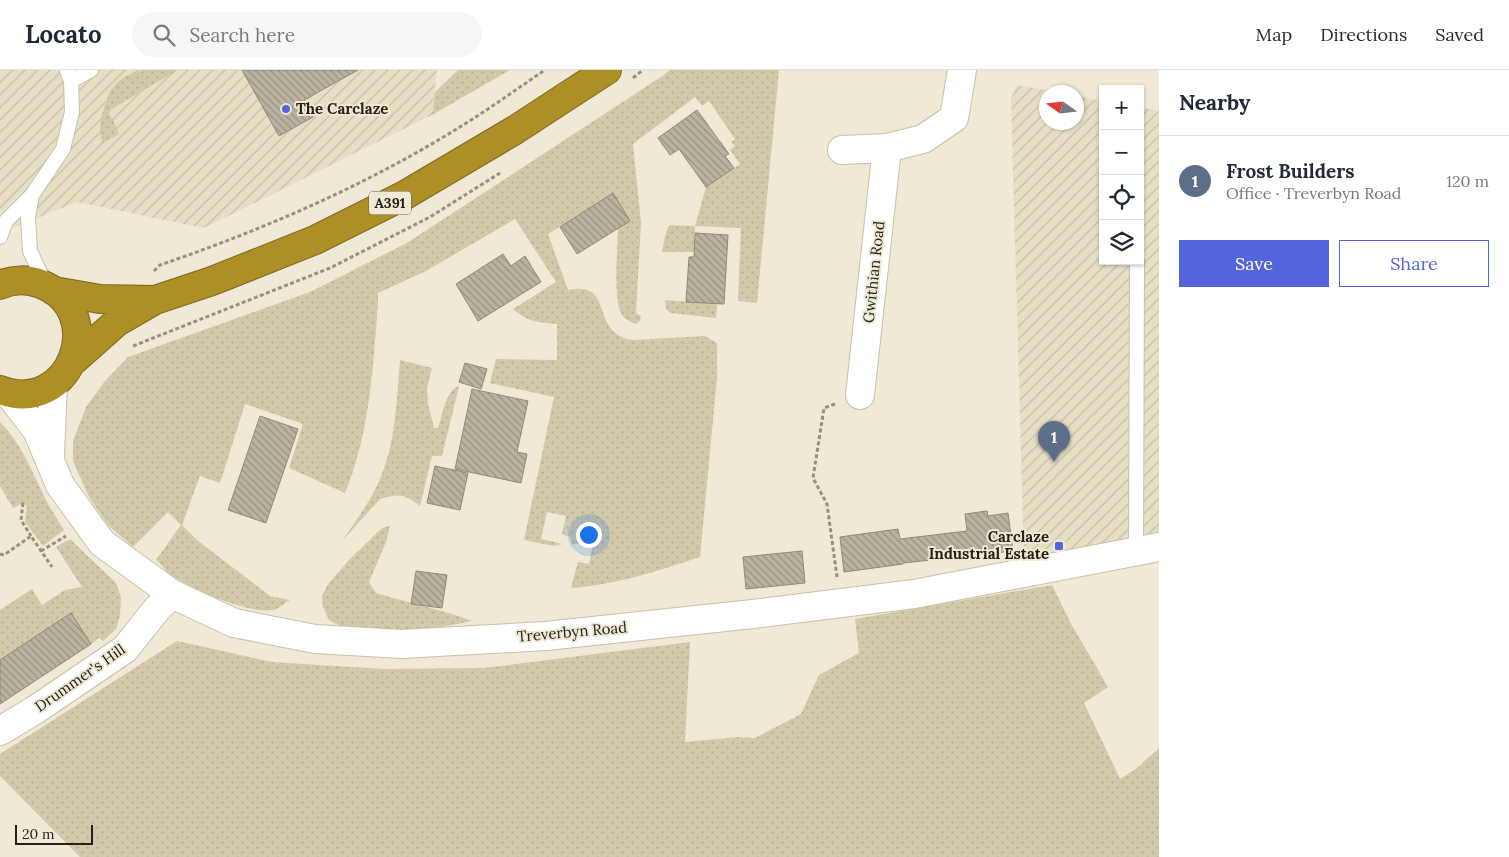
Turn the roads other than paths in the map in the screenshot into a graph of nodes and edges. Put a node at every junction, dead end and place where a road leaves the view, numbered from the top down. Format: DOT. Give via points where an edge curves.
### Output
graph roads {
  1 [pos="91,70"];
  2 [pos="608,70"];
  3 [pos="962,70"];
  4 [pos="69,75"];
  5 [pos="887,148"];
  6 [pos="842,150"];
  7 [pos="32,195"];
  8 [pos="0,237"];
  9 [pos="1137,265"];
  10 [pos="0,284"];
  11 [pos="153,287"];
  12 [pos="50,289"];
  13 [pos="73,361"];
  14 [pos="53,385"];
  15 [pos="4,392"];
  16 [pos="860,396"];
  17 [pos="50,459"];
  18 [pos="1147,550"];
  19 [pos="172,594"];
  20 [pos="0,730"];
  1 -- 4 [label="lane"];
  2 -- 11 [label="highway, A391" via="405,195 315,240 212,282"];
  3 -- 5 [label="street" via="954,118 923,139"];
  4 -- 7 [label="lane" via="72,112 63,150"];
  5 -- 6 [label="street"];
  5 -- 16 [label="street, Gwithian Road"];
  7 -- 8 [label="lane" via="6,221"];
  7 -- 12 [label="lane" via="28,217 30,251"];
  9 -- 18 [label="lane"];
  10 -- 12 [label="highway" via="20,280"];
  11 -- 12 [label="highway, A391" via="100,299"];
  11 -- 13 [label="highway, A391"];
  12 -- 13 [label="highway" via="66,302 74,315 77,346"];
  13 -- 14 [label="highway"];
  14 -- 15 [label="highway" via="31,394"];
  14 -- 17 [label="street, Treverbyn Road"];
  15 -- 17 [label="street, Treverbyn Road" via="37,430"];
  17 -- 19 [label="street, Treverbyn Road" via="60,484 102,543"];
  18 -- 19 [label="street, Treverbyn Road" via="914,594 546,636 402,644 315,639 234,623"];
  19 -- 20 [label="street, Drummer's Hill" via="125,649"];
}
